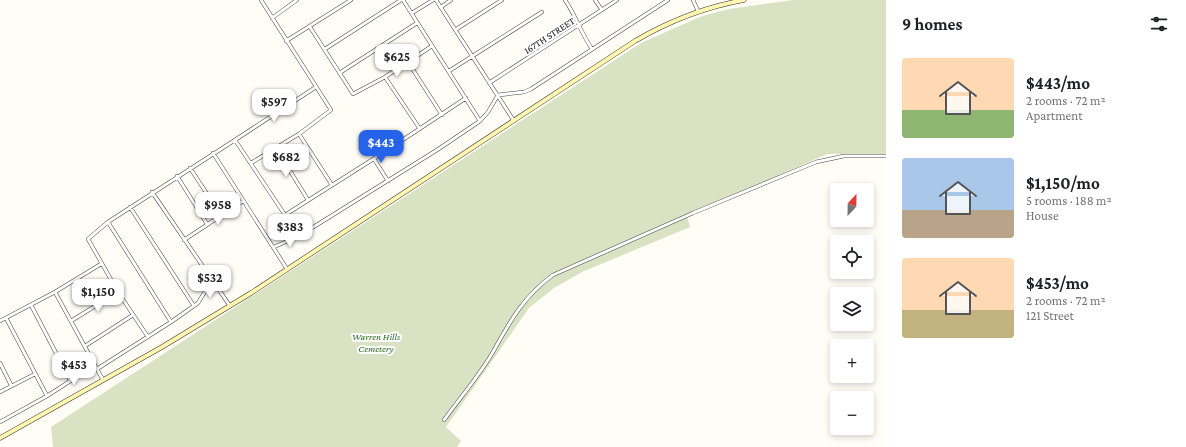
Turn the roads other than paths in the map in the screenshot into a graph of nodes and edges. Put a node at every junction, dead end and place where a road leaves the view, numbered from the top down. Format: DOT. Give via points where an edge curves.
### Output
graph roads {
  1 [pos="261,0"];
  2 [pos="297,0"];
  3 [pos="351,0"];
  4 [pos="402,0"];
  5 [pos="434,0"];
  6 [pos="451,0"];
  7 [pos="502,0"];
  8 [pos="565,0"];
  9 [pos="595,0"];
  10 [pos="617,0"];
  11 [pos="668,0"];
  12 [pos="693,0"];
  13 [pos="744,0"];
  14 [pos="441,7"];
  15 [pos="602,10"];
  16 [pos="698,11"];
  17 [pos="542,12"];
  18 [pos="412,13"];
  19 [pos="272,18"];
  20 [pos="417,23"];
  21 [pos="579,25"];
  22 [pos="310,26"];
  23 [pos="455,30"];
  24 [pos="286,41"];
  25 [pos="432,46"];
  26 [pos="325,49"];
  27 [pos="592,49"];
  28 [pos="472,56"];
  29 [pos="408,62"];
  30 [pos="449,71"];
  31 [pos="341,72"];
  32 [pos="385,76"];
  33 [pos="489,83"];
  34 [pos="316,87"];
  35 [pos="498,96"];
  36 [pos="466,98"];
  37 [pos="442,115"];
  38 [pos="480,121"];
  39 [pos="514,121"];
  40 [pos="420,129"];
  41 [pos="298,134"];
  42 [pos="235,140"];
  43 [pos="276,148"];
  44 [pos="213,153"];
  45 [pos="886,156"];
  46 [pos="374,159"];
  47 [pos="251,163"];
  48 [pos="190,168"];
  49 [pos="177,176"];
  50 [pos="388,181"];
  51 [pos="332,185"];
  52 [pos="152,192"];
  53 [pos="308,200"];
  54 [pos="243,201"];
  55 [pos="130,207"];
  56 [pos="221,215"];
  57 [pos="286,215"];
  58 [pos="108,222"];
  59 [pos="207,224"];
  60 [pos="299,236"];
  61 [pos="184,240"];
  62 [pos="274,247"];
  63 [pos="101,264"];
  64 [pos="287,268"];
  65 [pos="212,280"];
  66 [pos="55,292"];
  67 [pos="118,292"];
  68 [pos="31,305"];
  69 [pos="194,306"];
  70 [pos="230,306"];
  71 [pos="133,315"];
  72 [pos="6,318"];
  73 [pos="0,321"];
  74 [pos="71,321"];
  75 [pos="172,322"];
  76 [pos="148,337"];
  77 [pos="85,346"];
  78 [pos="0,363"];
  79 [pos="95,365"];
  80 [pos="97,369"];
  81 [pos="35,374"];
  82 [pos="70,380"];
  83 [pos="103,380"];
  84 [pos="12,385"];
  85 [pos="0,392"];
  86 [pos="47,396"];
  87 [pos="444,420"];
  88 [pos="0,422"];
  89 [pos="0,438"];
  1 -- 19 [label="street"];
  2 -- 19 [label="street"];
  3 -- 22 [label="street"];
  4 -- 18 [label="street"];
  4 -- 26 [label="street"];
  5 -- 14 [label="street"];
  5 -- 18 [label="street"];
  6 -- 14 [label="street"];
  7 -- 23 [label="street"];
  8 -- 21 [label="street"];
  9 -- 15 [label="street"];
  10 -- 15 [label="street, 167TH STREET"];
  11 -- 27 [label="street"];
  12 -- 16 [label="street"];
  13 -- 16 [label="street"];
  14 -- 23 [label="street"];
  15 -- 21 [label="street, 167TH STREET"];
  16 -- 39 [label="street" via="666,24 635,41"];
  17 -- 28 [label="street"];
  18 -- 20 [label="street"];
  19 -- 24 [label="street"];
  20 -- 25 [label="street"];
  20 -- 31 [label="street"];
  21 -- 27 [label="street"];
  21 -- 33 [label="street, 167TH STREET"];
  22 -- 24 [label="street"];
  22 -- 26 [label="street"];
  23 -- 28 [label="street"];
  24 -- 34 [label="street"];
  25 -- 29 [label="street"];
  25 -- 30 [label="street"];
  26 -- 31 [label="street"];
  27 -- 35 [label="street" via="527,91"];
  28 -- 30 [label="street"];
  28 -- 33 [label="street"];
  29 -- 32 [label="street"];
  29 -- 37 [label="street"];
  30 -- 36 [label="street"];
  31 -- 32 [label="street" via="353,94"];
  32 -- 40 [label="street"];
  33 -- 35 [label="street"];
  34 -- 41 [label="street" via="331,110"];
  34 -- 42 [label="street"];
  35 -- 38 [label="street"];
  35 -- 39 [label="street"];
  36 -- 37 [label="street"];
  36 -- 38 [label="street"];
  37 -- 40 [label="street"];
  38 -- 50 [label="street"];
  39 -- 64 [label="street"];
  40 -- 46 [label="street"];
  41 -- 43 [label="street"];
  41 -- 51 [label="street"];
  42 -- 44 [label="street"];
  42 -- 47 [label="street"];
  43 -- 47 [label="street"];
  43 -- 53 [label="street"];
  44 -- 48 [label="street"];
  44 -- 54 [label="street"];
  45 -- 87 [label="street" via="844,156 809,165 553,275 525,300 500,336 493,352"];
  46 -- 50 [label="street"];
  46 -- 51 [label="street"];
  47 -- 57 [label="street"];
  48 -- 49 [label="street"];
  48 -- 56 [label="street"];
  49 -- 52 [label="street"];
  49 -- 59 [label="street"];
  50 -- 60 [label="street"];
  51 -- 53 [label="street"];
  52 -- 55 [label="street"];
  52 -- 61 [label="street"];
  53 -- 57 [label="street"];
  54 -- 56 [label="street"];
  54 -- 62 [label="street"];
  55 -- 58 [label="street"];
  55 -- 69 [label="street"];
  56 -- 59 [label="street"];
  57 -- 60 [label="street"];
  58 -- 63 [label="street" via="88,239"];
  58 -- 75 [label="street"];
  59 -- 61 [label="street"];
  60 -- 62 [label="street"];
  61 -- 65 [label="street"];
  62 -- 64 [label="street"];
  63 -- 66 [label="street"];
  63 -- 67 [label="street"];
  64 -- 70 [label="street"];
  65 -- 69 [label="street"];
  65 -- 70 [label="street"];
  66 -- 68 [label="street"];
  66 -- 74 [label="street"];
  67 -- 71 [label="street"];
  67 -- 74 [label="street"];
  68 -- 72 [label="street"];
  68 -- 82 [label="street"];
  69 -- 75 [label="street"];
  70 -- 83 [label="street"];
  71 -- 76 [label="street"];
  71 -- 77 [label="street"];
  72 -- 73 [label="street"];
  72 -- 81 [label="street"];
  74 -- 77 [label="street"];
  75 -- 76 [label="street"];
  76 -- 80 [label="street"];
  77 -- 79 [label="street"];
  78 -- 84 [label="street"];
  79 -- 80 [label="street"];
  79 -- 82 [label="street"];
  80 -- 83 [label="street"];
  81 -- 84 [label="street"];
  81 -- 86 [label="street"];
  82 -- 86 [label="street"];
  83 -- 89 [label="street"];
  84 -- 85 [label="street"];
  86 -- 88 [label="street"];
}
